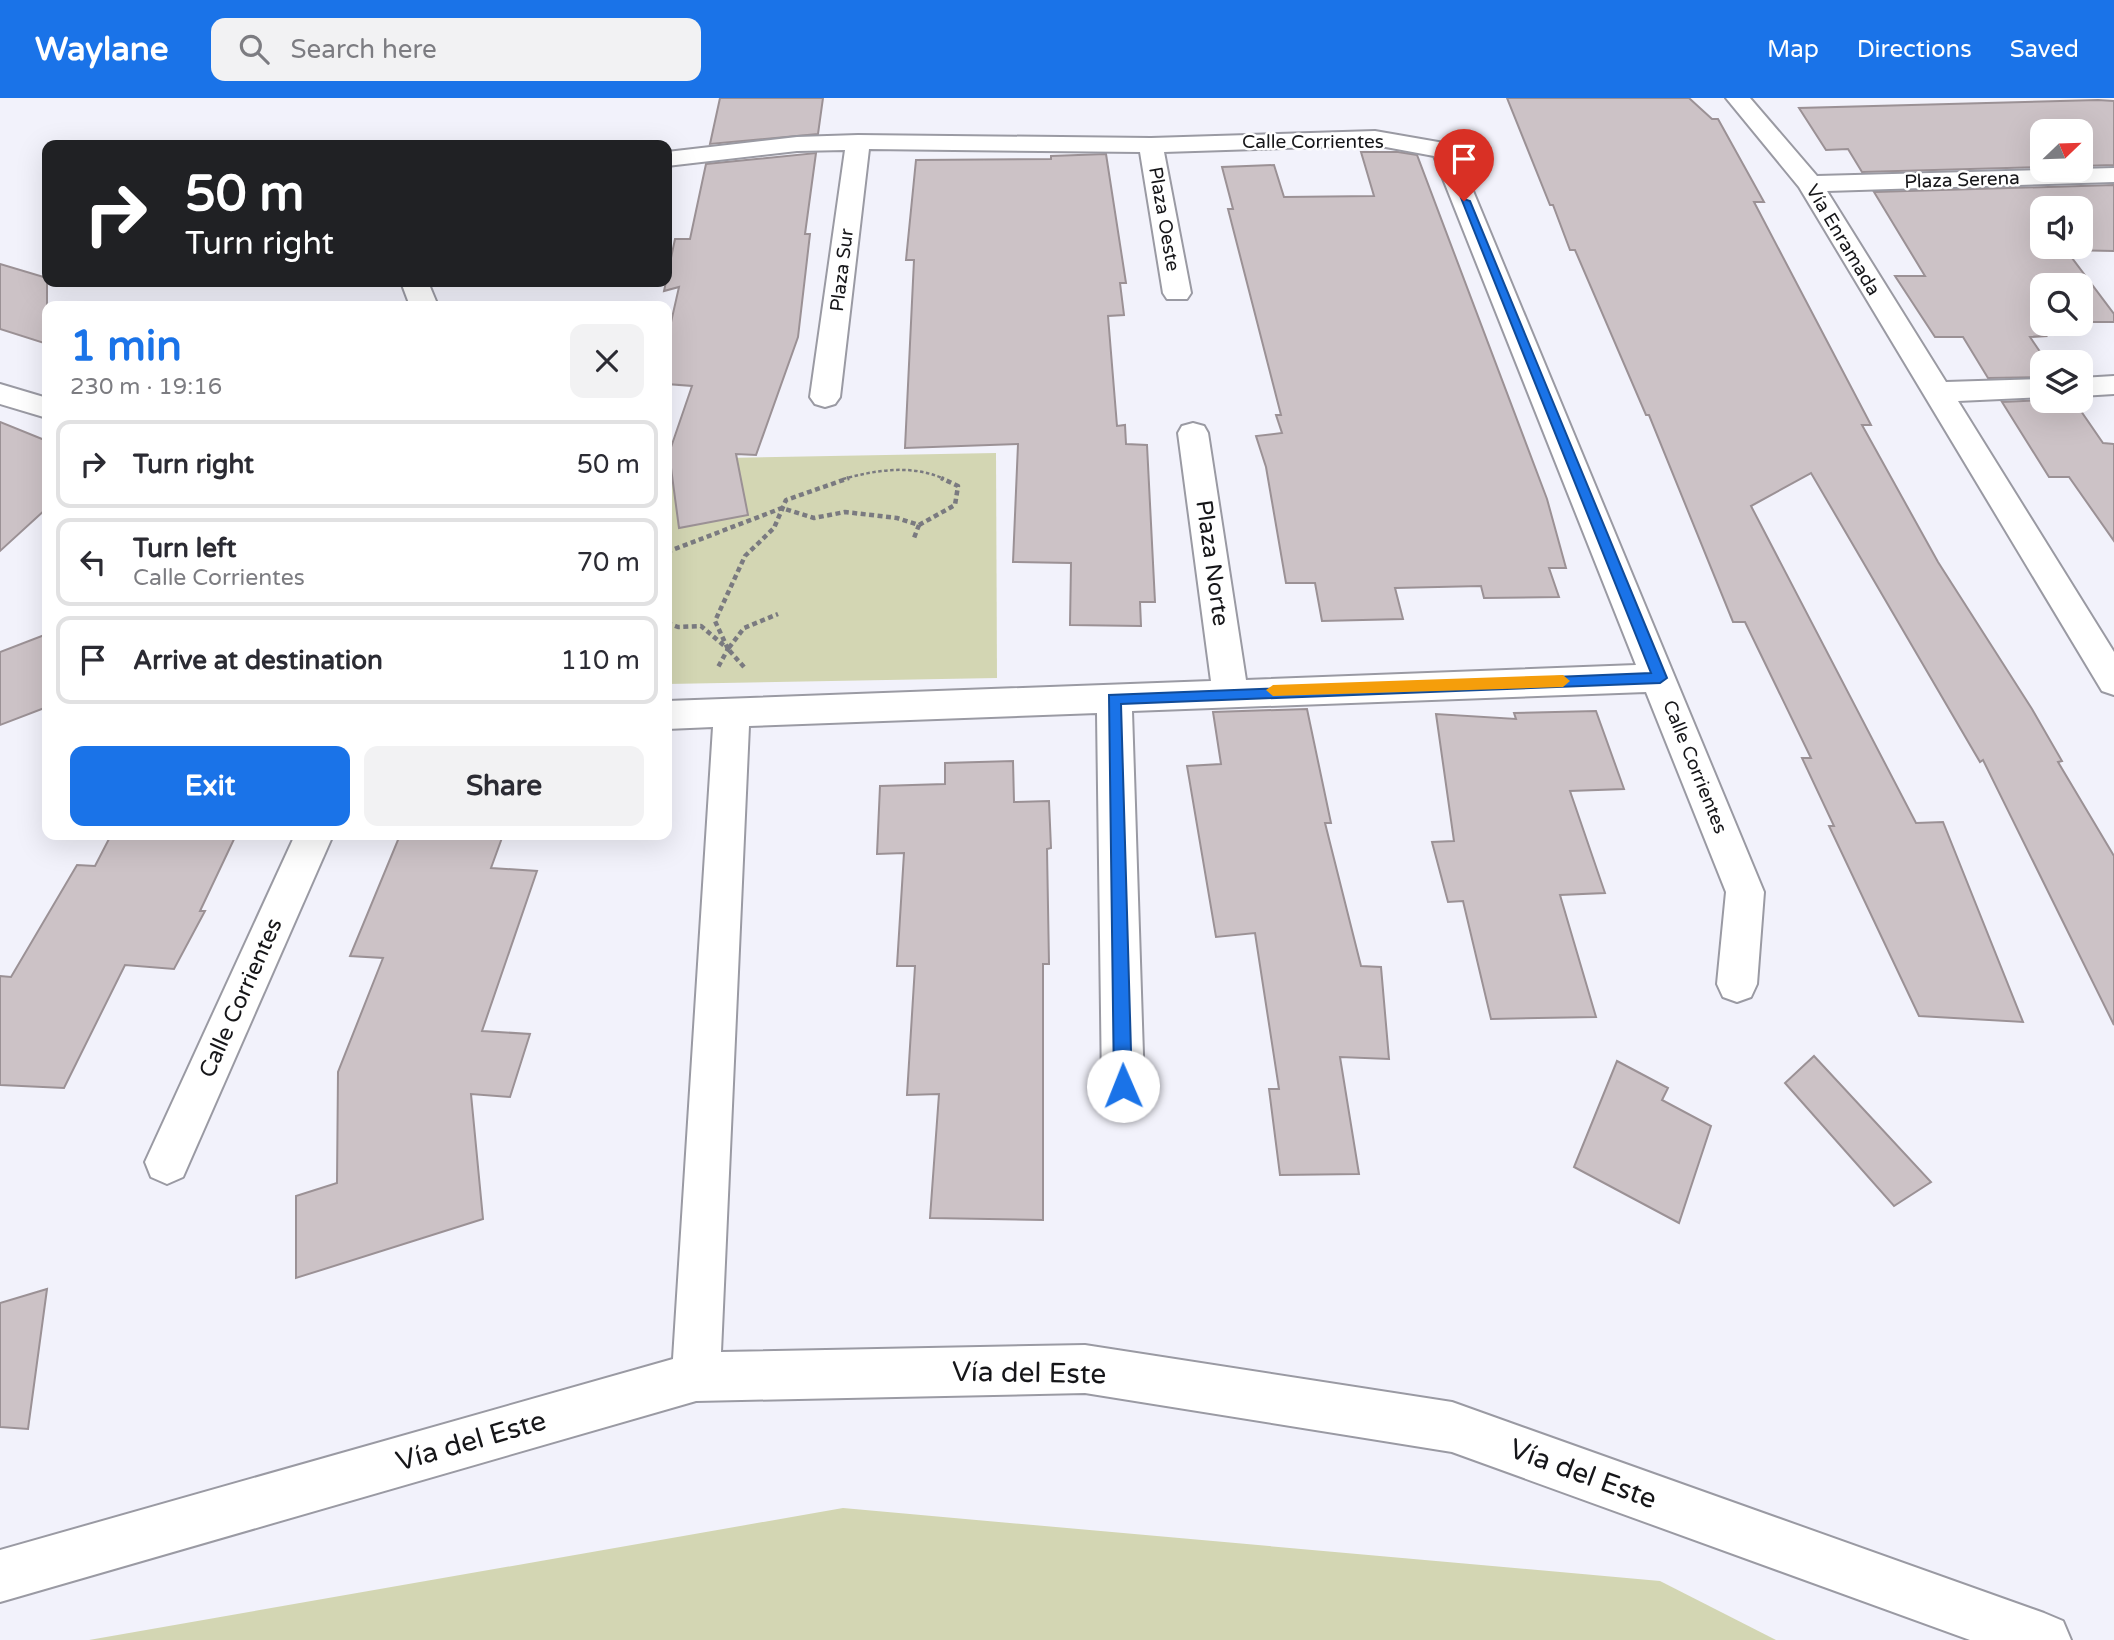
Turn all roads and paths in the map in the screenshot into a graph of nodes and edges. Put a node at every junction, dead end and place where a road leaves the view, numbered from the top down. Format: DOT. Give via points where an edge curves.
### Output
graph roads {
  1 [pos="1738,98"];
  2 [pos="858,142"];
  3 [pos="1151,145"];
  4 [pos="672,158"];
  5 [pos="2114,175"];
  6 [pos="1810,184"];
  7 [pos="1177,293"];
  8 [pos="2114,385"];
  9 [pos="2093,386"];
  10 [pos="2030,389"];
  11 [pos="1934,393"];
  12 [pos="0,394"];
  13 [pos="825,397"];
  14 [pos="42,407"];
  15 [pos="1193,433"];
  16 [pos="782,508"];
  17 [pos="919,525"];
  18 [pos="914,538"];
  19 [pos="672,550"];
  20 [pos="778,614"];
  21 [pos="672,625"];
  22 [pos="728,649"];
  23 [pos="707,677"];
  24 [pos="1660,678"];
  25 [pos="2114,681"];
  26 [pos="1230,692"];
  27 [pos="1114,699"];
  28 [pos="785,712"];
  29 [pos="732,714"];
  30 [pos="672,715"];
  31 [pos="312,840"];
  32 [pos="1737,984"];
  33 [pos="1123,1086"];
  34 [pos="167,1162"];
  35 [pos="695,1377"];
  36 [pos="0,1576"];
  37 [pos="2044,1640"];
  1 -- 6 [label="street, Vía Enramada"];
  2 -- 3 [label="street, Calle Corrientes"];
  2 -- 4 [label="street, Calle Corrientes"];
  2 -- 13 [label="street, Plaza Sur"];
  3 -- 7 [label="street, Plaza Oeste"];
  3 -- 24 [label="street, Calle Corrientes" via="1375,138 1444,150"];
  5 -- 6 [label="street, Plaza Serena"];
  6 -- 11 [label="street, Vía Enramada"];
  8 -- 9 [label="street"];
  10 -- 11 [label="street"];
  11 -- 25 [label="street, Vía Enramada"];
  12 -- 14 [label="street"];
  15 -- 26 [label="street, Plaza Norte"];
  16 -- 17 [label="path" via="814,518 845,512"];
  16 -- 17 [label="path" via="786,499 875,472 924,471 958,486 955,505"];
  16 -- 19 [label="path"];
  16 -- 22 [label="path" via="774,528 745,556 715,621"];
  17 -- 18 [label="path"];
  20 -- 22 [label="path" via="744,628"];
  21 -- 22 [label="path" via="701,626"];
  22 -- 23 [label="path"];
  22 -- 28 [label="path"];
  24 -- 26 [label="street"];
  24 -- 32 [label="street, Calle Corrientes" via="1745,892"];
  26 -- 27 [label="street"];
  27 -- 28 [label="street"];
  27 -- 33 [label="street"];
  28 -- 29 [label="street"];
  29 -- 30 [label="street"];
  29 -- 35 [label="street"];
  31 -- 34 [label="street, Calle Corrientes"];
  35 -- 36 [label="street, Vía del Este"];
  35 -- 37 [label="street, Vía del Este" via="1085,1368 1452,1427"];
}
